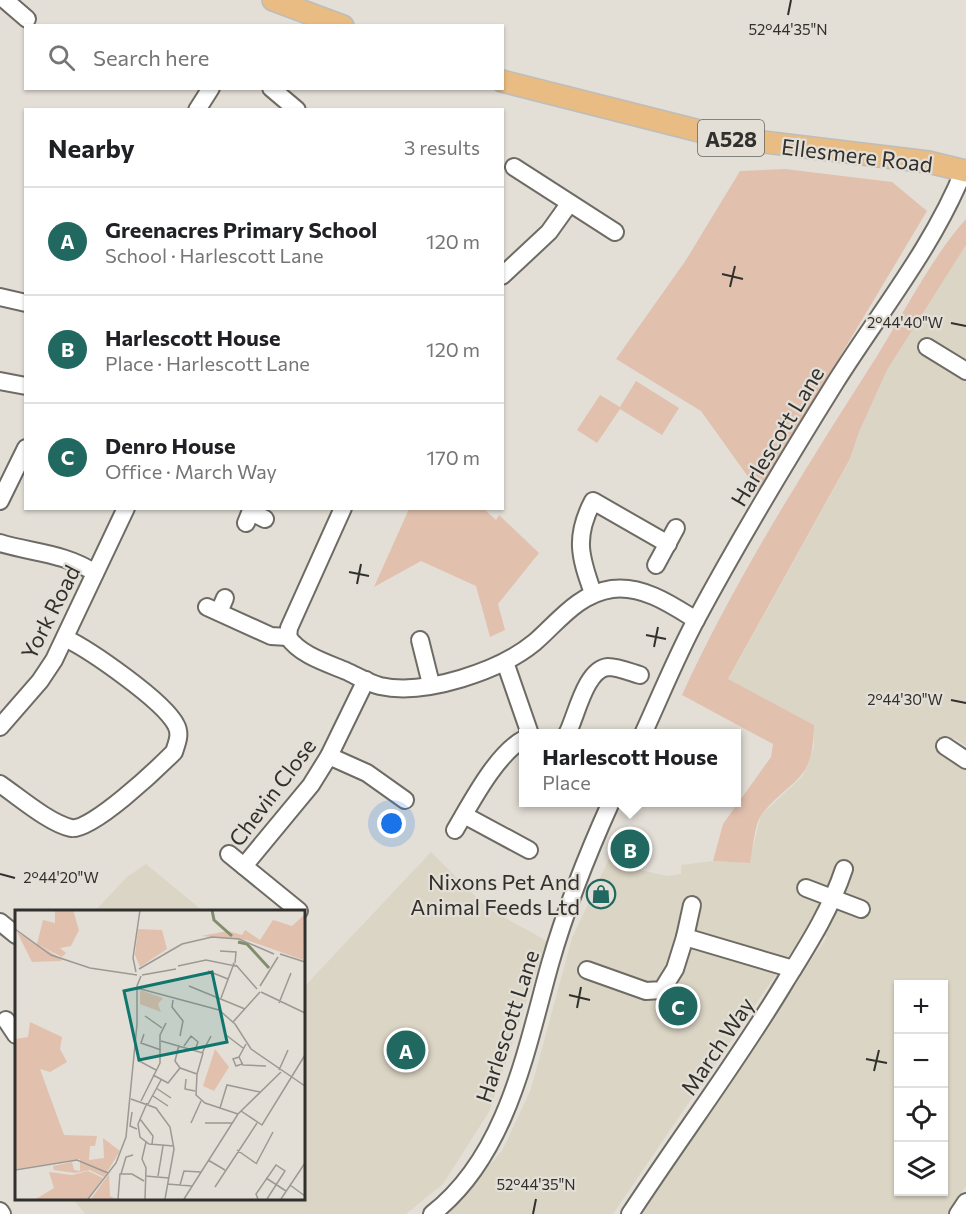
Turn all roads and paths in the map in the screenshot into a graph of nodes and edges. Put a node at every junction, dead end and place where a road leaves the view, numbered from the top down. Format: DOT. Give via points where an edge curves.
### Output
graph roads {
  1 [pos="5,0"];
  2 [pos="273,0"];
  3 [pos="27,19"];
  4 [pos="338,24"];
  5 [pos="504,82"];
  6 [pos="210,90"];
  7 [pos="273,90"];
  8 [pos="287,107"];
  9 [pos="198,108"];
  10 [pos="514,167"];
  11 [pos="965,171"];
  12 [pos="569,204"];
  13 [pos="615,232"];
  14 [pos="504,274"];
  15 [pos="0,297"];
  16 [pos="24,303"];
  17 [pos="927,347"];
  18 [pos="966,371"];
  19 [pos="0,381"];
  20 [pos="24,386"];
  21 [pos="24,452"];
  22 [pos="0,501"];
  23 [pos="125,510"];
  24 [pos="341,510"];
  25 [pos="676,528"];
  26 [pos="0,543"];
  27 [pos="668,544"];
  28 [pos="656,565"];
  29 [pos="95,573"];
  30 [pos="593,593"];
  31 [pos="217,606"];
  32 [pos="696,620"];
  33 [pos="288,637"];
  34 [pos="65,638"];
  35 [pos="420,640"];
  36 [pos="505,662"];
  37 [pos="640,675"];
  38 [pos="366,680"];
  39 [pos="431,684"];
  40 [pos="0,727"];
  41 [pos="528,729"];
  42 [pos="569,729"];
  43 [pos="645,729"];
  44 [pos="519,742"];
  45 [pos="945,746"];
  46 [pos="329,756"];
  47 [pos="966,760"];
  48 [pos="0,784"];
  49 [pos="405,800"];
  50 [pos="609,807"];
  51 [pos="464,815"];
  52 [pos="455,830"];
  53 [pos="530,850"];
  54 [pos="229,854"];
  55 [pos="244,866"];
  56 [pos="844,870"];
  57 [pos="806,888"];
  58 [pos="834,898"];
  59 [pos="692,905"];
  60 [pos="861,909"];
  61 [pos="299,910"];
  62 [pos="0,922"];
  63 [pos="15,934"];
  64 [pos="685,937"];
  65 [pos="793,969"];
  66 [pos="587,970"];
  67 [pos="6,1020"];
  68 [pos="15,1034"];
  69 [pos="966,1202"];
  70 [pos="432,1214"];
  71 [pos="630,1214"];
  72 [pos="958,1214"];
  1 -- 3 [label="street"];
  2 -- 4 [label="main road"];
  5 -- 11 [label="main road, Ellesmere Road / A528" via="723,137 928,162"];
  6 -- 9 [label="street"];
  7 -- 8 [label="street"];
  10 -- 12 [label="street"];
  11 -- 32 [label="street, Harlescott Lane" via="930,241 873,322 795,447"];
  12 -- 13 [label="street"];
  12 -- 14 [label="street" via="549,232"];
  15 -- 16 [label="street"];
  17 -- 18 [label="street"];
  19 -- 20 [label="street"];
  21 -- 22 [label="street"];
  23 -- 29 [label="street, York Road"];
  24 -- 33 [label="street"];
  25 -- 27 [label="street"];
  26 -- 29 [label="street" via="60,555"];
  27 -- 28 [label="street"];
  27 -- 30 [label="street" via="593,501 582,521 580,540 581,560"];
  29 -- 34 [label="street, York Road"];
  30 -- 32 [label="street" via="636,590"];
  30 -- 36 [label="street"];
  31 -- 33 [label="street" via="271,636"];
  32 -- 43 [label="street, Harlescott Lane"];
  33 -- 38 [label="street" via="299,649"];
  34 -- 40 [label="street, York Road" via="40,681"];
  34 -- 48 [label="street" via="109,664 167,713 177,726 179,739 174,752 96,820 74,829 60,824"];
  35 -- 39 [label="street"];
  36 -- 39 [label="street"];
  36 -- 41 [label="street"];
  37 -- 42 [label="street" via="605,667 597,672 582,695"];
  38 -- 39 [label="street" via="394,687"];
  38 -- 46 [label="street, Chevin Close"];
  44 -- 51 [label="street" via="511,748"];
  45 -- 47 [label="street"];
  46 -- 49 [label="street" via="384,783"];
  46 -- 55 [label="street, Chevin Close"];
  50 -- 70 [label="street, Harlescott Lane" via="575,885 534,1025 502,1116 475,1169"];
  51 -- 52 [label="street"];
  51 -- 53 [label="street"];
  54 -- 55 [label="street, Chevin Close"];
  55 -- 61 [label="street, Chevin Close"];
  56 -- 58 [label="street, March Way"];
  57 -- 58 [label="street"];
  58 -- 60 [label="street"];
  58 -- 65 [label="street, March Way"];
  59 -- 64 [label="street"];
  62 -- 63 [label="street"];
  64 -- 65 [label="street"];
  64 -- 66 [label="street" via="662,990 646,991"];
  65 -- 71 [label="street, March Way" via="745,1048"];
  67 -- 68 [label="street"];
  69 -- 72 [label="street"];
}
